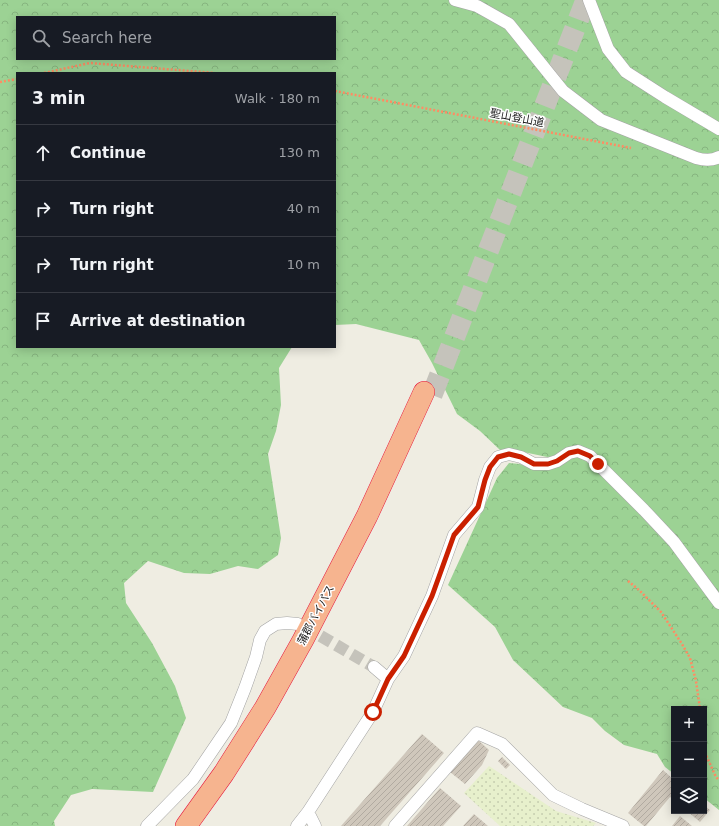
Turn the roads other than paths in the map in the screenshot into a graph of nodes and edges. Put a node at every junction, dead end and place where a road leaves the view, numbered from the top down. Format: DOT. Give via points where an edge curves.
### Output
graph roads {
  1 [pos="455,0"];
  2 [pos="589,0"];
  3 [pos="719,129"];
  4 [pos="719,157"];
  5 [pos="719,603"];
  6 [pos="298,624"];
  7 [pos="374,667"];
  8 [pos="388,679"];
  9 [pos="308,812"];
  10 [pos="147,826"];
  11 [pos="186,826"];
  12 [pos="198,826"];
  13 [pos="297,826"];
  14 [pos="315,826"];
  15 [pos="395,826"];
  16 [pos="623,826"];
  1 -- 4 [label="street" via="477,6 509,24 563,91 601,120 696,158 704,160"];
  2 -- 3 [label="street" via="608,49 626,72"];
  5 -- 8 [label="street" via="674,542 590,456 578,451 548,464 534,464 509,454 498,457 490,467 478,507 454,535 432,596 404,656"];
  6 -- 10 [label="street" via="276,624 265,631 231,723 193,779"];
  7 -- 8 [label="street"];
  8 -- 9 [label="street" via="373,712"];
  9 -- 13 [label="street"];
  9 -- 14 [label="street"];
  11 -- 12 [label="highway, 蒲郡バイパス" via="224,773 300,647 428,393 376,520 314,642 271,717"];
  15 -- 16 [label="street" via="477,733 502,744 553,795"];
}
